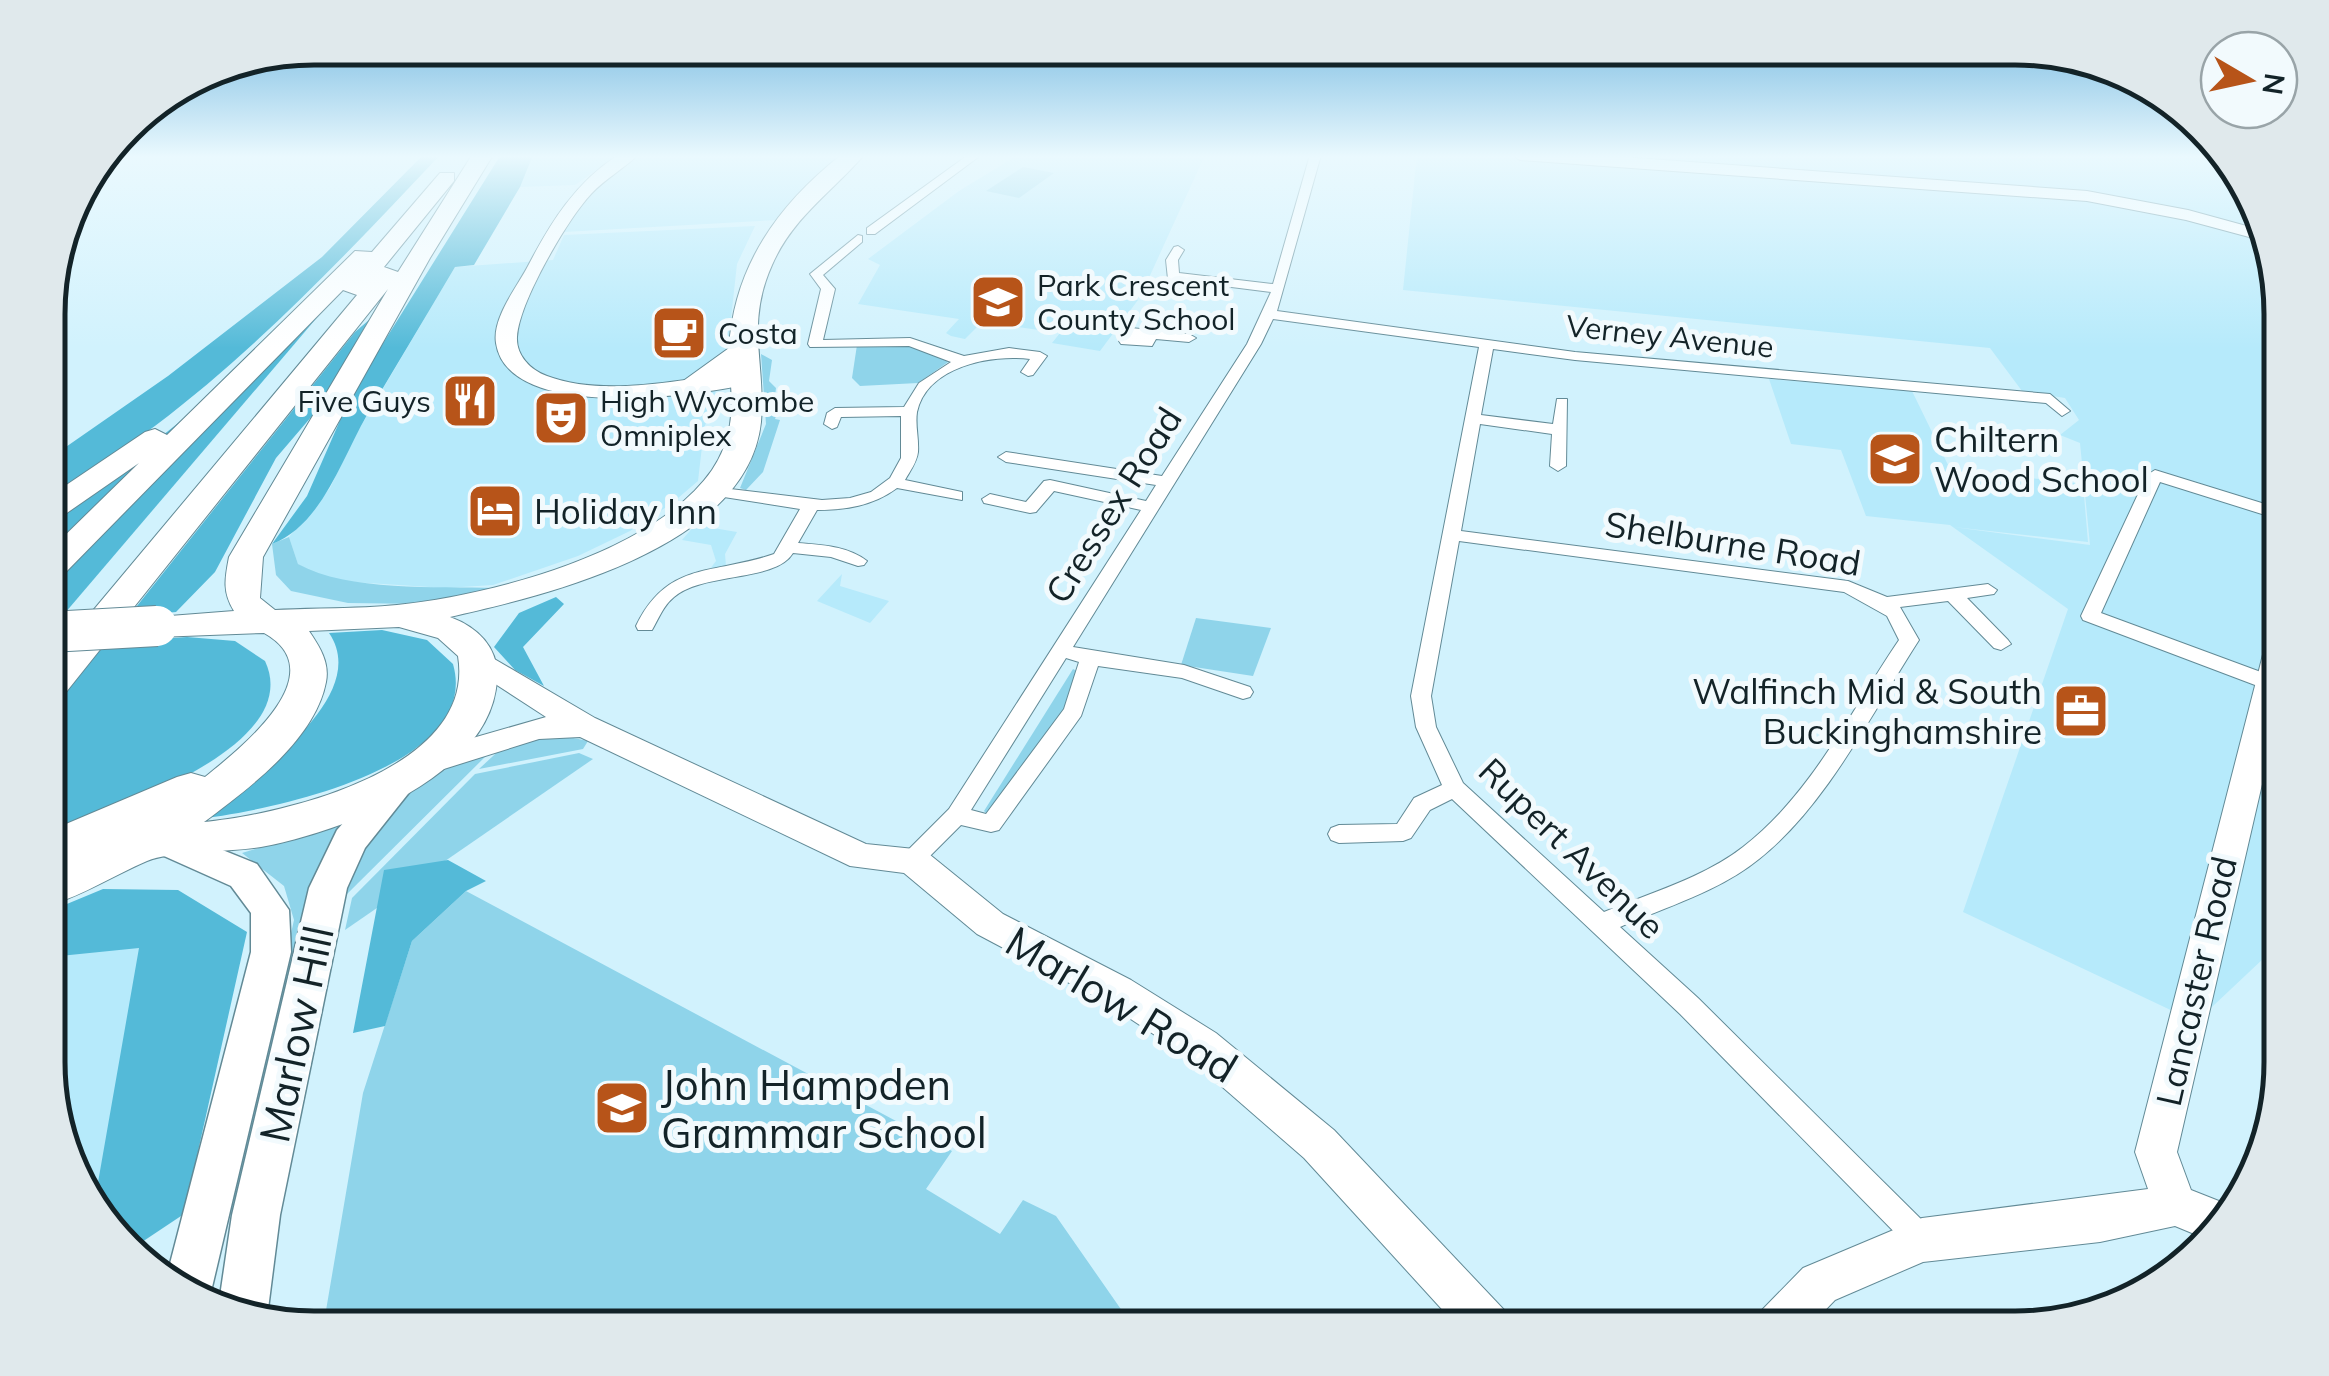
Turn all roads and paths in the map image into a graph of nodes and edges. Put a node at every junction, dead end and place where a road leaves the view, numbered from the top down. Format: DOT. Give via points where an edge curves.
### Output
graph roads {
  1 [pos="389,219"];
  2 [pos="398,219"];
  3 [pos="409,219"];
  4 [pos="431,219"];
  5 [pos="443,219"];
  6 [pos="564,219"];
  7 [pos="788,219"];
  8 [pos="886,219"];
  9 [pos="1298,219"];
  10 [pos="2203,219"];
  11 [pos="2250,233"];
  12 [pos="1178,250"];
  13 [pos="1279,289"];
  14 [pos="1269,314"];
  15 [pos="1151,334"];
  16 [pos="1189,338"];
  17 [pos="1487,344"];
  18 [pos="963,361"];
  19 [pos="744,364"];
  20 [pos="1028,372"];
  21 [pos="696,384"];
  22 [pos="1562,402"];
  23 [pos="746,408"];
  24 [pos="909,411"];
  25 [pos="2062,412"];
  26 [pos="1472,418"];
  27 [pos="832,424"];
  28 [pos="1560,430"];
  29 [pos="1006,458"];
  30 [pos="1558,466"];
  31 [pos="1166,482"];
  32 [pos="894,483"];
  33 [pos="711,490"];
  34 [pos="956,496"];
  35 [pos="990,499"];
  36 [pos="65,500"];
  37 [pos="810,506"];
  38 [pos="1150,507"];
  39 [pos="2263,510"];
  40 [pos="1450,535"];
  41 [pos="791,546"];
  42 [pos="65,554"];
  43 [pos="246,558"];
  44 [pos="858,561"];
  45 [pos="551,582"];
  46 [pos="1988,590"];
  47 [pos="1952,595"];
  48 [pos="1887,603"];
  49 [pos="399,616"];
  50 [pos="361,617"];
  51 [pos="266,620"];
  52 [pos="645,626"];
  53 [pos="65,631"];
  54 [pos="65,638"];
  55 [pos="2001,644"];
  56 [pos="1060,650"];
  57 [pos="478,656"];
  58 [pos="1090,658"];
  59 [pos="65,669"];
  60 [pos="2263,681"];
  61 [pos="1243,692"];
  62 [pos="2263,713"];
  63 [pos="584,726"];
  64 [pos="248,762"];
  65 [pos="412,772"];
  66 [pos="1454,788"];
  67 [pos="956,815"];
  68 [pos="1339,834"];
  69 [pos="65,841"];
  70 [pos="156,842"];
  71 [pos="65,846"];
  72 [pos="912,860"];
  73 [pos="65,881"];
  74 [pos="1599,925"];
  75 [pos="2175,1204"];
  76 [pos="2209,1218"];
  77 [pos="1922,1240"];
  78 [pos="192,1279"];
  79 [pos="244,1301"];
  80 [pos="1474,1310"];
  81 [pos="1793,1310"];
  1 -- 36 [label="highway" via="190,409"];
  2 -- 42 [label="highway"];
  3 -- 54 [label="highway"];
  4 -- 59 [label="highway"];
  5 -- 43 [label="highway"];
  6 -- 21 [label="street" via="518,306 505,339 508,356 539,380 582,390"];
  7 -- 19 [label="highway" via="767,247 748,296"];
  8 -- 18 [label="street" via="816,274 828,289 813,348 910,342"];
  9 -- 13 [label="street, Cressex Road"];
  10 -- 11 [label="street"];
  12 -- 13 [label="street" via="1167,276"];
  13 -- 14 [label="street, Cressex Road"];
  14 -- 17 [label="street, Verney Avenue"];
  14 -- 31 [label="street, Cressex Road"];
  15 -- 16 [label="street"];
  17 -- 25 [label="street, Verney Avenue" via="2050,399"];
  17 -- 26 [label="street, Rupert Avenue"];
  18 -- 20 [label="street" via="1009,352 1040,356"];
  18 -- 24 [label="street" via="918,390"];
  19 -- 21 [label="highway"];
  19 -- 23 [label="highway"];
  21 -- 23 [label="highway"];
  22 -- 28 [label="street"];
  23 -- 33 [label="highway" via="736,454"];
  24 -- 27 [label="street" via="834,413"];
  24 -- 32 [label="street" via="911,453"];
  26 -- 28 [label="street"];
  26 -- 40 [label="street, Rupert Avenue"];
  28 -- 30 [label="street"];
  29 -- 31 [label="street"];
  31 -- 38 [label="street, Cressex Road"];
  32 -- 34 [label="street"];
  32 -- 37 [label="street" via="855,500"];
  33 -- 37 [label="street"];
  33 -- 45 [label="highway" via="647,539"];
  35 -- 38 [label="street" via="1030,508 1050,485"];
  37 -- 41 [label="street"];
  38 -- 56 [label="street, Cressex Road"];
  39 -- 60 [label="street" via="2155,474 2090,616"];
  40 -- 48 [label="street, Shelburne Road" via="1848,587"];
  40 -- 66 [label="street, Rupert Avenue" via="1422,696 1436,756"];
  41 -- 44 [label="street"];
  41 -- 52 [label="street" via="770,563 671,587 652,603"];
  43 -- 50 [label="highway" via="270,590"];
  43 -- 51 [label="highway" via="241,600"];
  45 -- 49 [label="highway"];
  45 -- 57 [label="highway" via="497,618"];
  46 -- 47 [label="street"];
  47 -- 48 [label="street"];
  47 -- 55 [label="street"];
  48 -- 74 [label="street, Shelburne Road" via="1904,621 1909,640 1793,808 1751,854"];
  49 -- 50 [label="highway"];
  49 -- 57 [label="highway" via="452,632"];
  50 -- 51 [label="highway"];
  51 -- 53 [label="highway, bridge"];
  51 -- 64 [label="highway" via="306,651 310,677 300,705"];
  56 -- 58 [label="street"];
  56 -- 67 [label="street, Cressex Road"];
  57 -- 63 [label="street"];
  57 -- 65 [label="highway" via="474,704"];
  58 -- 61 [label="street" via="1184,672"];
  58 -- 67 [label="street" via="1074,711 992,824"];
  62 -- 75 [label="street, Lancaster Road" via="2156,1152"];
  63 -- 65 [label="street" via="523,732"];
  63 -- 72 [label="street" via="862,857"];
  64 -- 69 [label="highway"];
  64 -- 70 [label="highway"];
  65 -- 70 [label="highway" via="309,818"];
  65 -- 79 [label="main road, Marlow Hill" via="350,840 328,888 256,1215"];
  66 -- 68 [label="street" via="1422,804 1403,832"];
  66 -- 74 [label="street, Rupert Avenue"];
  67 -- 72 [label="street, Cressex Road"];
  70 -- 71 [label="highway"];
  70 -- 73 [label="highway"];
  70 -- 78 [label="main road, Marlow Hill" via="244,874 270,910 271,952"];
  72 -- 80 [label="street, Marlow Road" via="990,924 1118,991 1258,1088 1320,1144"];
  74 -- 77 [label="street, Rupert Avenue" via="1794,1107"];
  75 -- 76 [label="street"];
  75 -- 77 [label="street" via="2100,1220"];
  77 -- 81 [label="street" via="1819,1284"];
}
